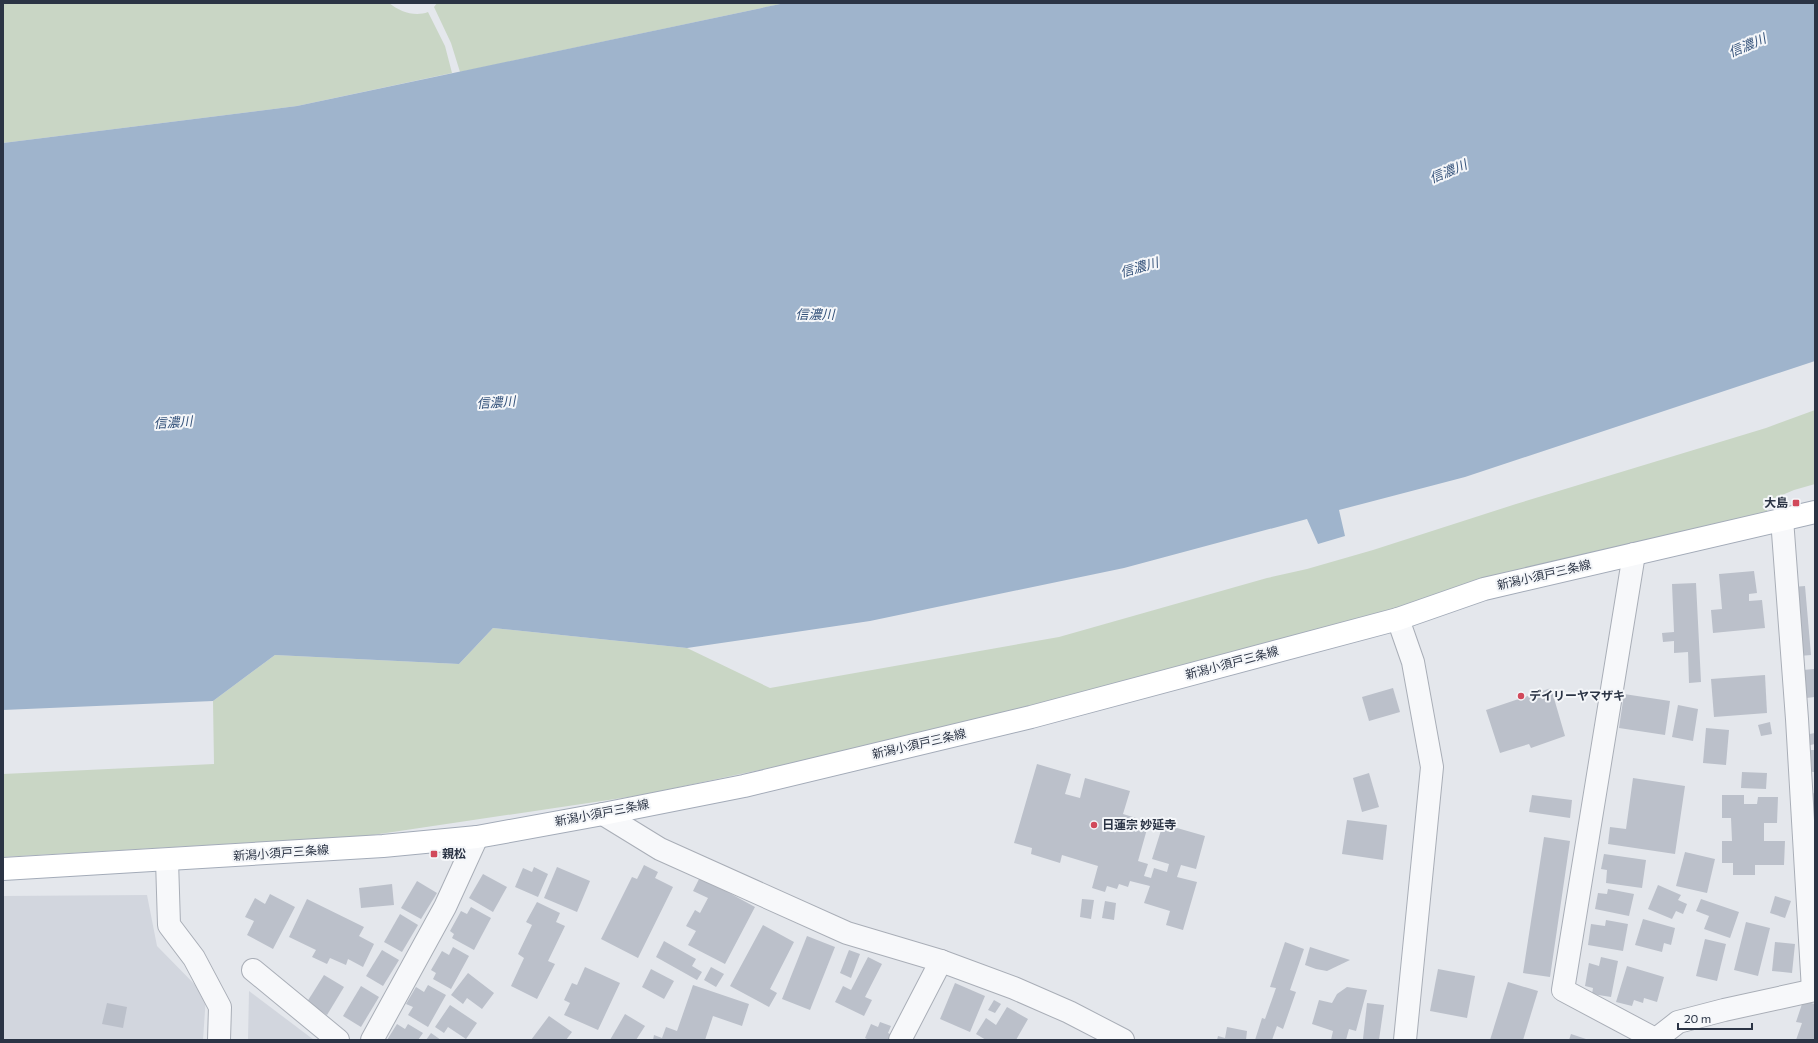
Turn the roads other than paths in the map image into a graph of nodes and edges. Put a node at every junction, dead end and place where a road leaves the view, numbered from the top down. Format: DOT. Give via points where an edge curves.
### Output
graph roads {
  1 [pos="1815,512"];
  2 [pos="1782,519"];
  3 [pos="1634,554"];
  4 [pos="1398,619"];
  5 [pos="603,814"];
  6 [pos="477,837"];
  7 [pos="167,860"];
  8 [pos="3,869"];
  9 [pos="941,961"];
  10 [pos="253,970"];
  11 [pos="1814,990"];
  12 [pos="219,1040"];
  13 [pos="338,1040"];
  14 [pos="372,1040"];
  15 [pos="900,1040"];
  16 [pos="1123,1040"];
  17 [pos="1405,1040"];
  18 [pos="1655,1040"];
  1 -- 2 [label="main road, 新潟小須戸三条線"];
  2 -- 3 [label="main road, 新潟小須戸三条線"];
  2 -- 11 [label="street"];
  3 -- 4 [label="main road, 新潟小須戸三条線" via="1484,589"];
  3 -- 18 [label="street" via="1563,990"];
  4 -- 5 [label="main road, 新潟小須戸三条線" via="1031,717 744,786"];
  4 -- 17 [label="street" via="1413,662 1432,767"];
  5 -- 6 [label="main road, 新潟小須戸三条線"];
  5 -- 9 [label="street" via="660,849 847,933"];
  6 -- 7 [label="main road, 新潟小須戸三条線" via="383,846"];
  6 -- 14 [label="street" via="445,907"];
  7 -- 8 [label="main road, 新潟小須戸三条線"];
  7 -- 12 [label="street" via="169,925 194,958 220,1007"];
  9 -- 15 [label="street"];
  9 -- 16 [label="street" via="1014,988 1069,1012"];
  10 -- 13 [label="street"];
  11 -- 18 [label="street" via="1678,1022"];
}
